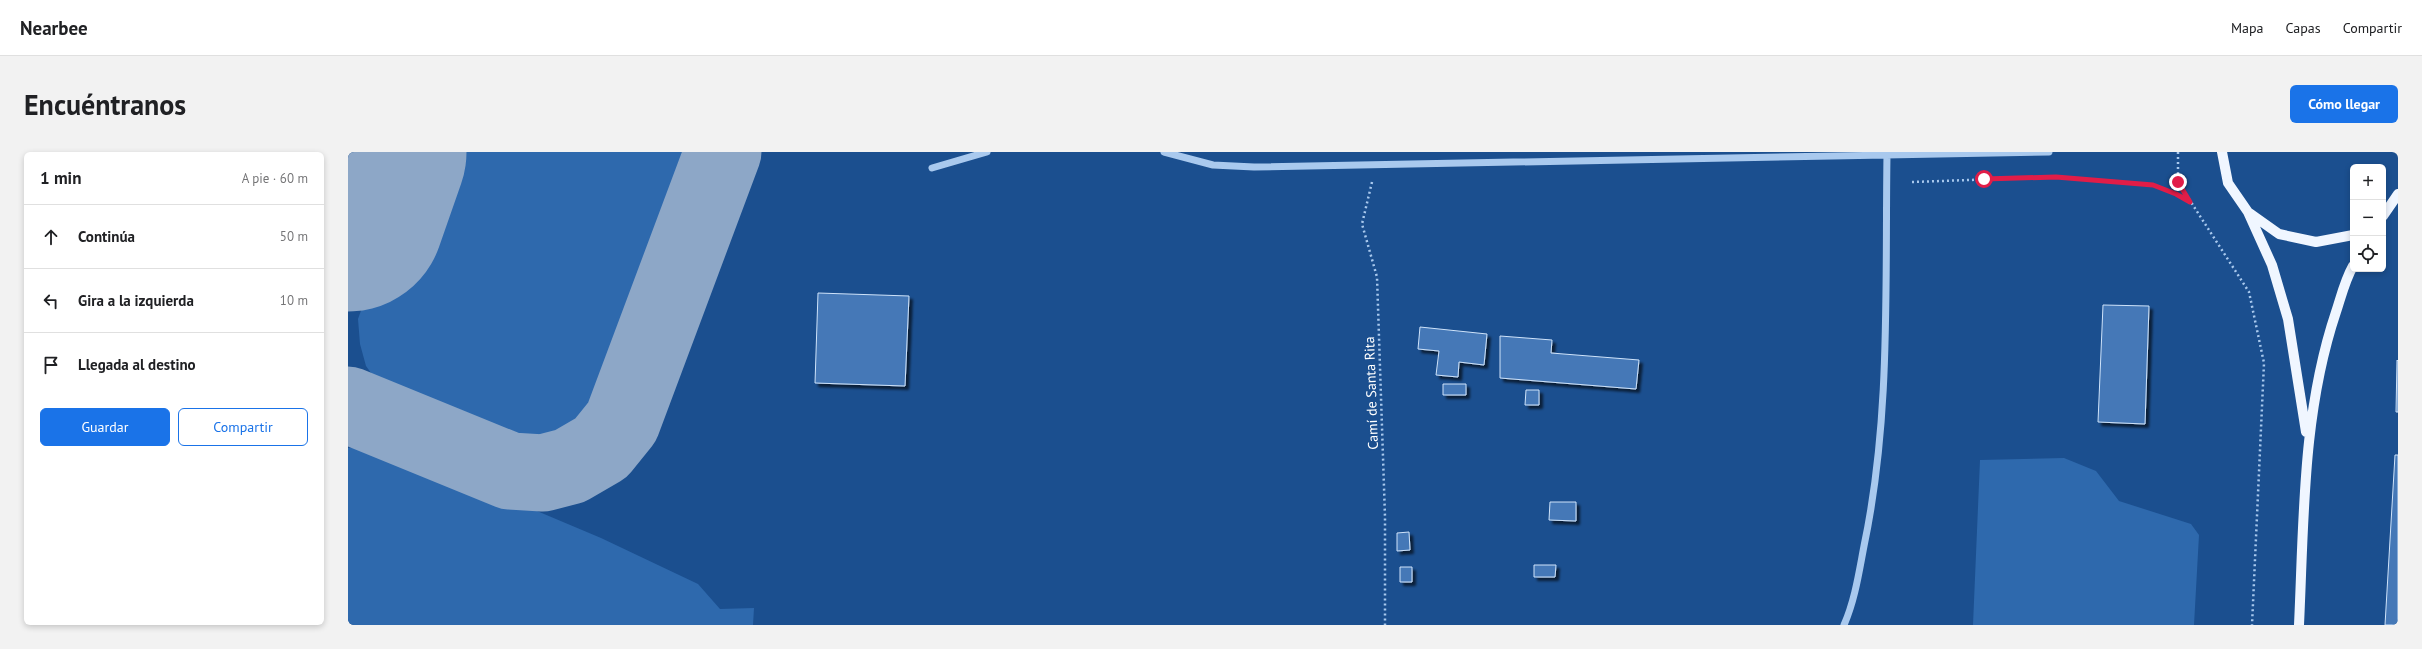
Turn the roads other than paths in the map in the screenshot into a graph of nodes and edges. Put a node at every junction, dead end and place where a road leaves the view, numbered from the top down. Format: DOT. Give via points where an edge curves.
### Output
graph roads {
  1 [pos="987,152"];
  2 [pos="1164,152"];
  3 [pos="2049,152"];
  4 [pos="2222,152"];
  5 [pos="1875,154"];
  6 [pos="1903,154"];
  7 [pos="1887,156"];
  8 [pos="932,168"];
  9 [pos="2398,194"];
  10 [pos="2248,212"];
  11 [pos="2386,212"];
  12 [pos="2350,236"];
  13 [pos="2351,272"];
  14 [pos="2308,442"];
  15 [pos="1844,625"];
  16 [pos="2299,625"];
  1 -- 8 [label="street"];
  2 -- 5 [label="street" via="1213,166 1254,167"];
  3 -- 6 [label="street"];
  4 -- 10 [label="main road" via="2228,183"];
  5 -- 7 [label="street"];
  6 -- 7 [label="street"];
  7 -- 15 [label="street" via="1882,422 1871,512 1851,609"];
  9 -- 11 [label="main road"];
  10 -- 12 [label="main road" via="2279,234 2316,242"];
  10 -- 14 [label="main road" via="2272,265 2288,318"];
  13 -- 14 [label="main road" via="2319,373"];
  14 -- 16 [label="main road"];
}
